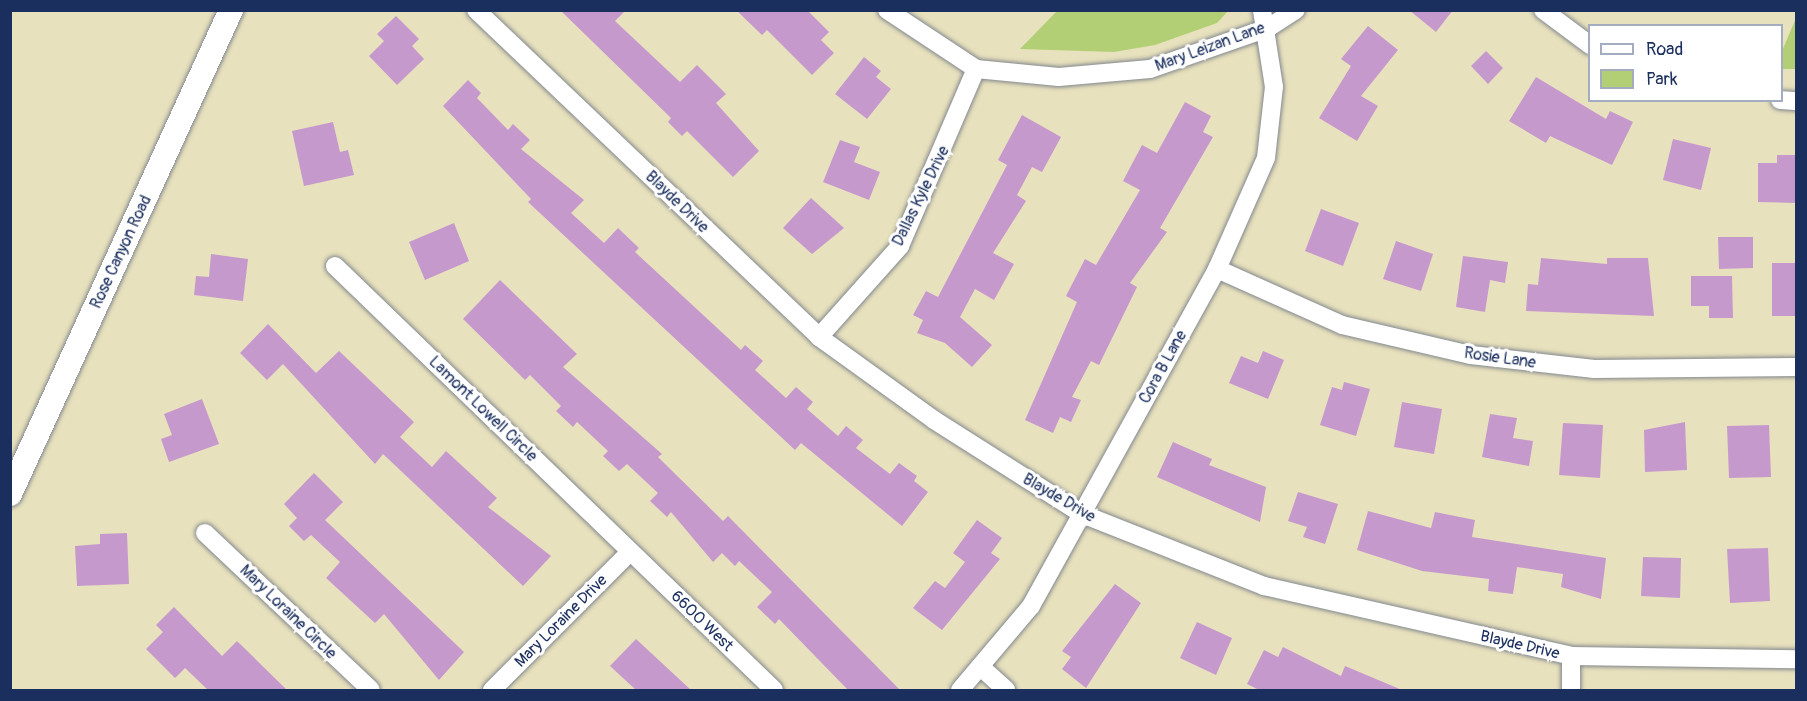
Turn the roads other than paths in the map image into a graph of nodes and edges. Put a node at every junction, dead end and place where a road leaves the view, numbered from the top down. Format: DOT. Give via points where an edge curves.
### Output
graph roads {
  1 [pos="231,10"];
  2 [pos="476,10"];
  3 [pos="887,10"];
  4 [pos="1296,10"];
  5 [pos="1543,10"];
  6 [pos="1264,19"];
  7 [pos="1588,44"];
  8 [pos="976,69"];
  9 [pos="335,267"];
  10 [pos="1217,269"];
  11 [pos="819,337"];
  12 [pos="1797,367"];
  13 [pos="10,494"];
  14 [pos="1082,514"];
  15 [pos="205,533"];
  16 [pos="630,552"];
  17 [pos="1571,656"];
  18 [pos="1797,659"];
  19 [pos="983,669"];
  20 [pos="371,690"];
  21 [pos="492,690"];
  22 [pos="774,690"];
  23 [pos="960,690"];
  24 [pos="1006,690"];
  25 [pos="1571,690"];
  1 -- 13 [label="street, Rose Canyon Road"];
  2 -- 11 [label="street, Blayde Drive"];
  3 -- 8 [label="street"];
  4 -- 6 [label="street, Mary Leizan Lane"];
  5 -- 7 [label="street"];
  6 -- 8 [label="street, Mary Leizan Lane" via="1150,69 1059,77"];
  6 -- 10 [label="street, Cora B Lane" via="1274,87 1266,158"];
  8 -- 11 [label="street, Dallas Kyle Drive" via="900,246"];
  9 -- 16 [label="street, Lamont Lowell Circle"];
  10 -- 12 [label="street, Rosie Lane" via="1342,325 1471,355 1594,369"];
  10 -- 14 [label="street, Cora B Lane"];
  11 -- 14 [label="street, Blayde Drive" via="934,420"];
  14 -- 17 [label="street, Blayde Drive" via="1264,586"];
  14 -- 19 [label="street, Cora B Lane" via="1032,606"];
  15 -- 20 [label="street, Mary Loraine Circle"];
  16 -- 21 [label="street, Mary Loraine Drive"];
  16 -- 22 [label="street, 6600 West"];
  17 -- 18 [label="street, Blayde Drive"];
  17 -- 25 [label="street"];
  19 -- 23 [label="street, Cora B Lane"];
  19 -- 24 [label="street"];
}
